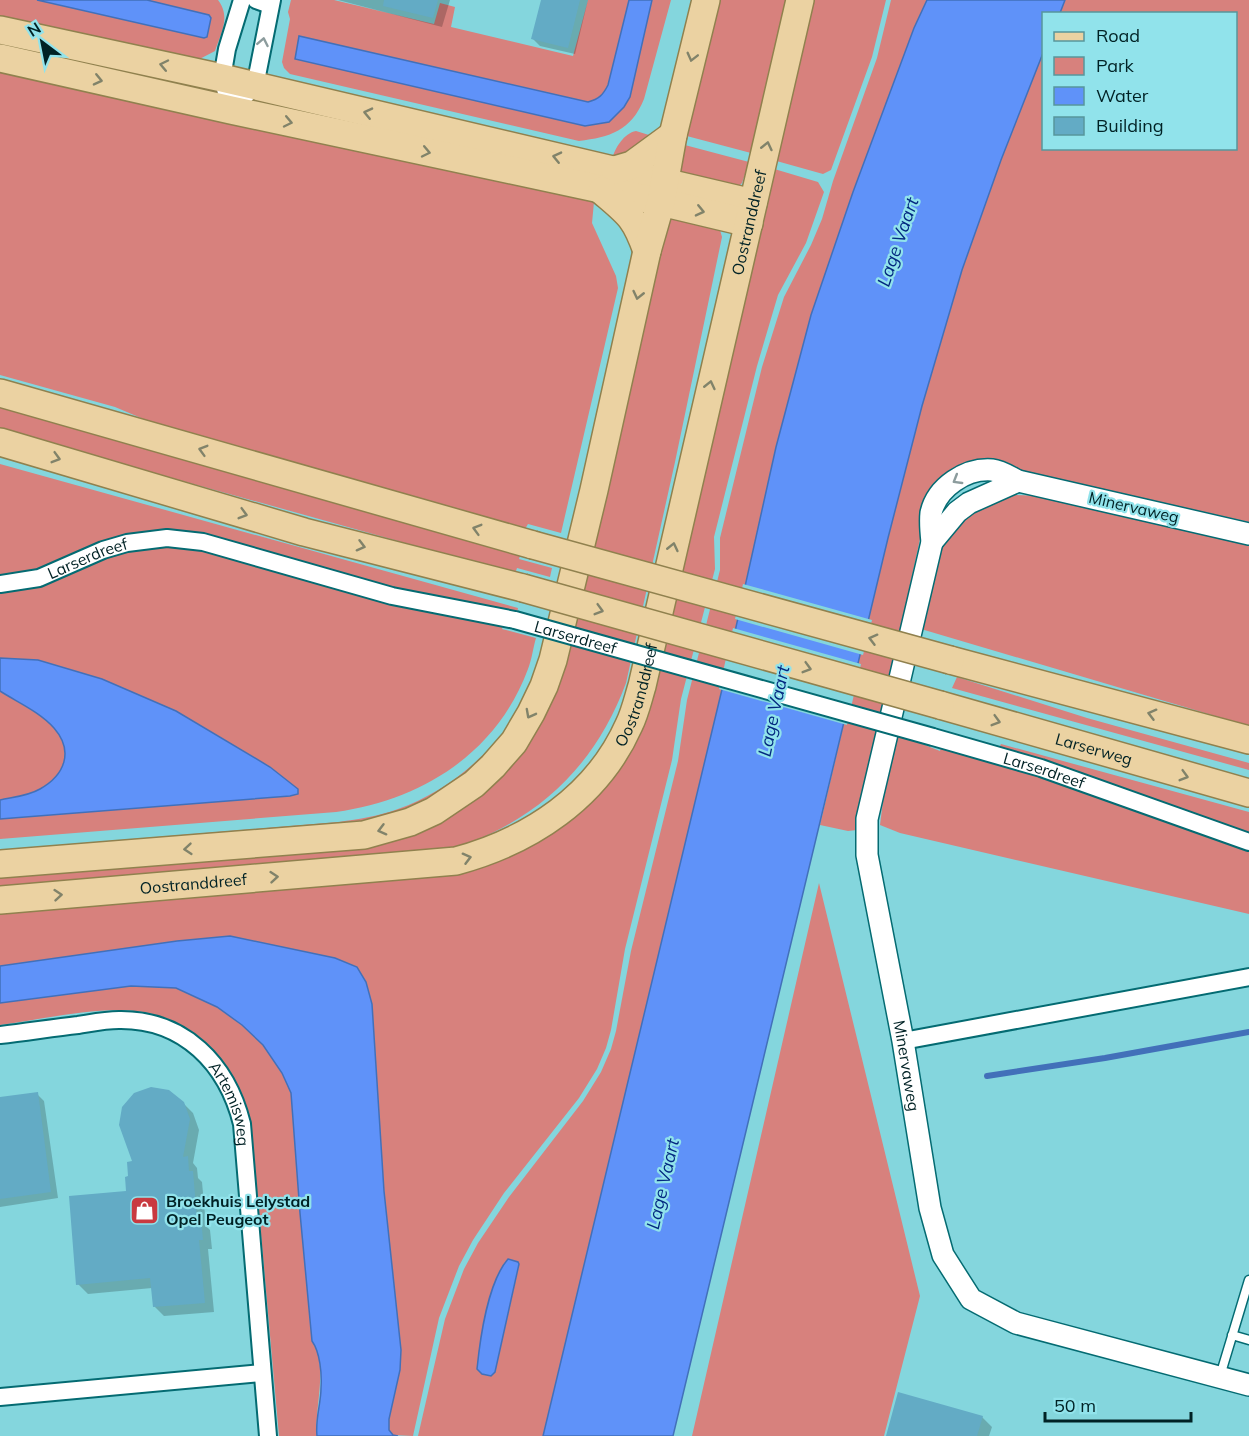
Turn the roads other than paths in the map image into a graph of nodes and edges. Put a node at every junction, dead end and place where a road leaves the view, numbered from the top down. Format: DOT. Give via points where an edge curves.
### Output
graph roads {
  1 [pos="242,0"];
  2 [pos="706,0"];
  3 [pos="800,0"];
  4 [pos="266,2"];
  5 [pos="0,30"];
  6 [pos="0,58"];
  7 [pos="222,78"];
  8 [pos="255,86"];
  9 [pos="231,110"];
  10 [pos="673,135"];
  11 [pos="608,180"];
  12 [pos="663,192"];
  13 [pos="751,213"];
  14 [pos="647,251"];
  15 [pos="0,393"];
  16 [pos="0,442"];
  17 [pos="1249,534"];
  18 [pos="0,584"];
  19 [pos="940,705"];
  20 [pos="1249,740"];
  21 [pos="1249,793"];
  22 [pos="1249,842"];
  23 [pos="0,864"];
  24 [pos="0,900"];
  25 [pos="1249,977"];
  26 [pos="0,1035"];
  27 [pos="903,1041"];
  28 [pos="1249,1280"];
  29 [pos="1232,1335"];
  30 [pos="1249,1340"];
  31 [pos="262,1373"];
  32 [pos="1220,1377"];
  33 [pos="1249,1385"];
  34 [pos="0,1397"];
  35 [pos="268,1436"];
  1 -- 7 [label="street"];
  2 -- 10 [label="main road, one-way"];
  13 -- 3 [label="main road, Oostranddreef, one-way"];
  8 -- 4 [label="street, one-way"];
  7 -- 5 [label="main road, one-way"];
  6 -- 9 [label="main road, one-way"];
  7 -- 8 [label="main road"];
  7 -- 9 [label="street"];
  8 -- 9 [label="street"];
  11 -- 8 [label="main road, one-way"];
  9 -- 11 [label="main road, one-way"];
  10 -- 11 [label="main road"];
  10 -- 12 [label="main road"];
  11 -- 12 [label="main road"];
  11 -- 14 [label="main road" via="638,226"];
  12 -- 13 [label="main road"];
  12 -- 14 [label="main road"];
  24 -- 13 [label="main road, Oostranddreef, one-way" via="456,861 482,854 534,830 574,801 615,752 637,704"];
  14 -- 23 [label="main road, one-way" via="553,660 531,713 514,742 493,766 434,811 364,835"];
  20 -- 15 [label="main road, one-way, bridge" via="533,545"];
  16 -- 19 [label="main road, Larserdreef, one-way, bridge" via="304,532 523,588"];
  17 -- 27 [label="street, Minervaweg" via="1018,481 969,503 932,542 867,819 867,855"];
  18 -- 22 [label="street, Larserdreef, bridge" via="39,578 119,544 158,538 204,542 392,596 515,620 1041,768"];
  19 -- 21 [label="main road, Larserweg, one-way"];
  25 -- 27 [label="street"];
  26 -- 31 [label="street, Artemisweg" via="133,1020 177,1034 214,1063 232,1092 242,1124"];
  27 -- 32 [label="street, Minervaweg" via="930,1208 943,1255 971,1299 1016,1323"];
  28 -- 29 [label="lane"];
  29 -- 30 [label="lane"];
  29 -- 32 [label="lane"];
  31 -- 34 [label="street"];
  31 -- 35 [label="street, Artemisweg"];
  32 -- 33 [label="street, Minervaweg"];
}
